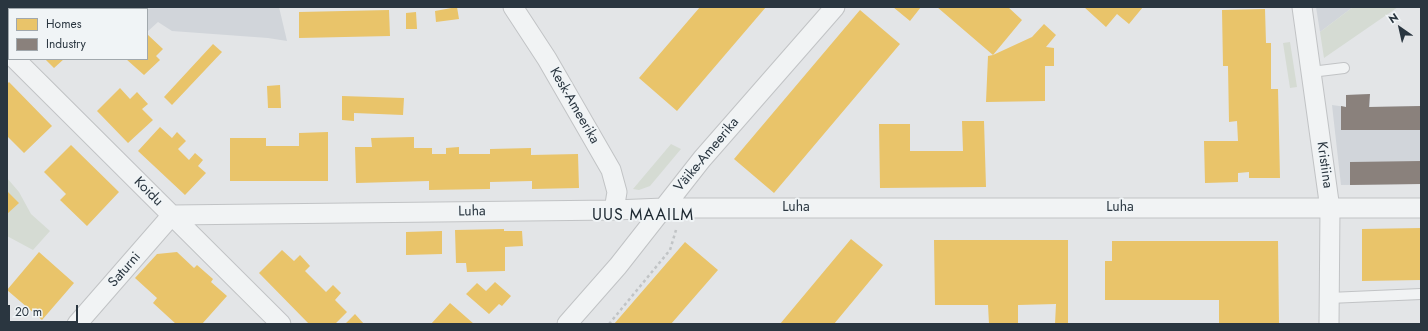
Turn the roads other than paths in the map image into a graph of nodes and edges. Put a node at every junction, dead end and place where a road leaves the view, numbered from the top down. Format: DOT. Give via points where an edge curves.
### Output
graph roads {
  1 [pos="513,7"];
  2 [pos="835,7"];
  3 [pos="1302,7"];
  4 [pos="17,60"];
  5 [pos="1344,68"];
  6 [pos="1311,72"];
  7 [pos="664,208"];
  8 [pos="1421,208"];
  9 [pos="1330,209"];
  10 [pos="614,210"];
  11 [pos="172,215"];
  12 [pos="1421,294"];
  13 [pos="1329,310"];
  14 [pos="77,324"];
  15 [pos="281,324"];
  16 [pos="567,324"];
  1 -- 10 [label="street, Kesk-Ameerika" via="611,170 617,192"];
  2 -- 7 [label="street, Väike-Ameerika" via="702,159"];
  3 -- 6 [label="street, Kristiina"];
  4 -- 11 [label="street, Koidu"];
  5 -- 6 [label="lane"];
  6 -- 9 [label="street, Kristiina"];
  7 -- 9 [label="street, Luha"];
  7 -- 10 [label="street, Luha"];
  7 -- 16 [label="street, Väike-Ameerika"];
  8 -- 9 [label="street, Luha"];
  9 -- 13 [label="street, Kristiina"];
  10 -- 11 [label="street, Luha"];
  11 -- 14 [label="street, Saturni"];
  11 -- 15 [label="street, Koidu"];
  12 -- 13 [label="lane"];
}
